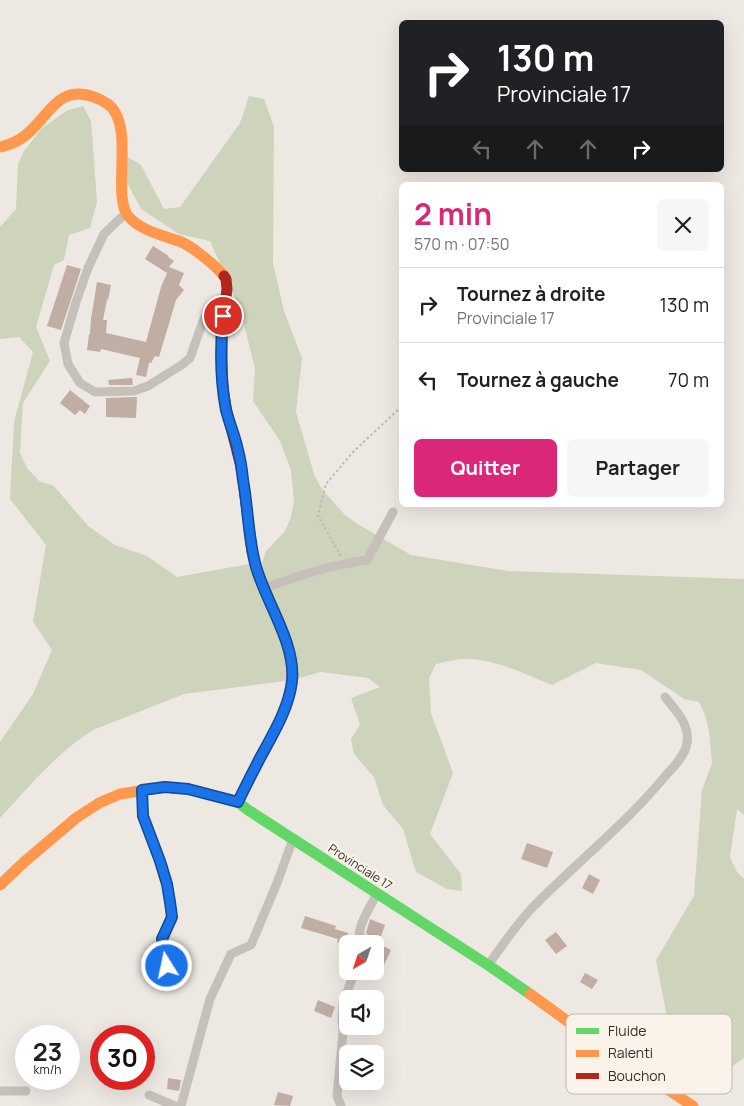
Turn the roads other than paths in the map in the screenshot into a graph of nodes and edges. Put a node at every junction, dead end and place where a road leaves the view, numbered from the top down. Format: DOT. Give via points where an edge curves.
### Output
graph roads {
  1 [pos="0,147"];
  2 [pos="126,213"];
  3 [pos="225,304"];
  4 [pos="393,512"];
  5 [pos="264,588"];
  6 [pos="665,697"];
  7 [pos="142,790"];
  8 [pos="238,802"];
  9 [pos="292,839"];
  10 [pos="0,885"];
  11 [pos="377,894"];
  12 [pos="359,935"];
  13 [pos="488,966"];
  14 [pos="170,979"];
  15 [pos="352,980"];
  16 [pos="566,1020"];
  17 [pos="26,1090"];
  18 [pos="0,1091"];
  19 [pos="675,1094"];
  20 [pos="148,1095"];
  21 [pos="175,1106"];
  22 [pos="181,1106"];
  23 [pos="341,1106"];
  24 [pos="693,1106"];
  1 -- 2 [label="street" via="24,138 59,100 82,92 92,95 113,109 120,125 122,195"];
  2 -- 3 [label="street" via="137,225 180,241 222,273 227,290"];
  2 -- 3 [label="street" via="104,234 76,302 64,343 68,364 80,383 95,392 148,386 190,358 207,312"];
  3 -- 5 [label="street" via="221,377 244,482 255,563"];
  4 -- 5 [label="street" via="367,560 306,573"];
  5 -- 8 [label="street" via="284,634 292,680 282,716"];
  6 -- 13 [label="street" via="688,730 687,744 676,764 652,792 531,910"];
  7 -- 8 [label="street, Provinciale 17" via="188,789"];
  7 -- 10 [label="street, Provinciale 17" via="120,794 76,818"];
  7 -- 14 [label="street" via="143,816 160,861 170,902 172,917 162,939"];
  8 -- 9 [label="street, Provinciale 17"];
  9 -- 11 [label="street, Provinciale 17"];
  9 -- 22 [label="street" via="251,944 231,954 210,999"];
  11 -- 12 [label="street"];
  11 -- 13 [label="street, Provinciale 17"];
  13 -- 16 [label="street, Provinciale 17"];
  15 -- 23 [label="street" via="343,1004 336,1096"];
  17 -- 18 [label="street"];
  19 -- 24 [label="street, Provinciale 17"];
  20 -- 21 [label="street"];
}
